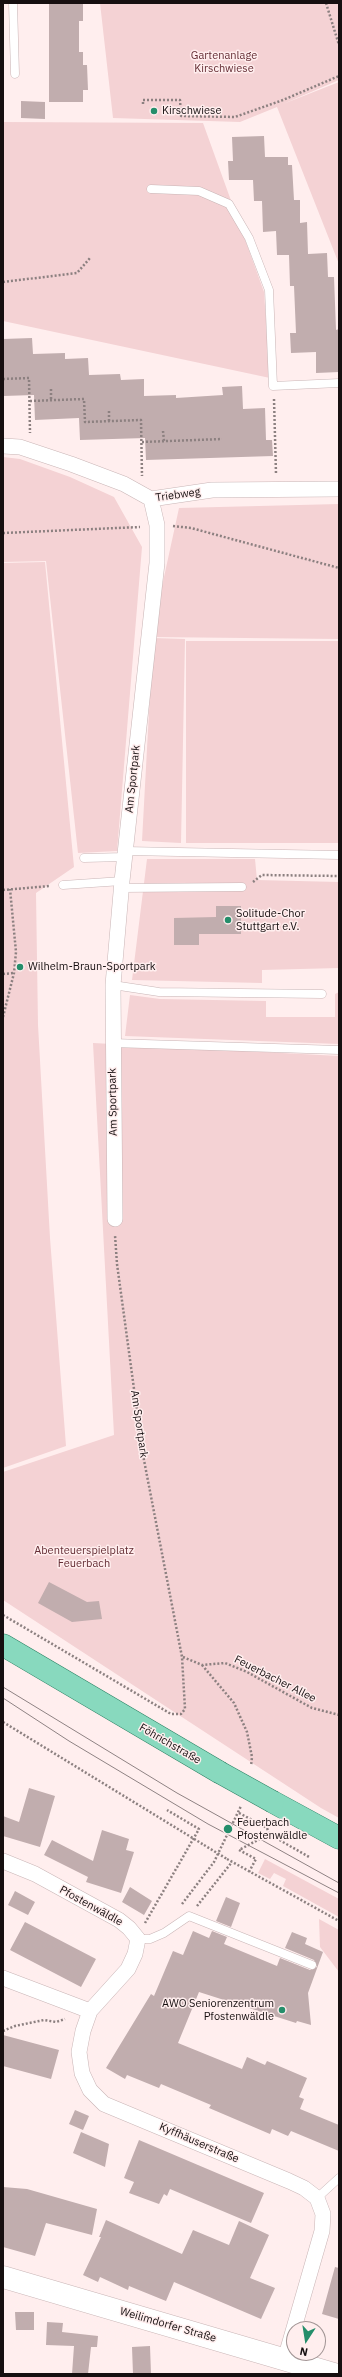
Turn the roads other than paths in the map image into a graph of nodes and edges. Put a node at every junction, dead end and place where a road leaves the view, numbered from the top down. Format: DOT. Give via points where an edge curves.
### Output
graph roads {
  1 [pos="13,3"];
  2 [pos="15,74"];
  3 [pos="151,189"];
  4 [pos="339,383"];
  5 [pos="3,446"];
  6 [pos="339,488"];
  7 [pos="151,499"];
  8 [pos="124,854"];
  9 [pos="339,855"];
  10 [pos="84,858"];
  11 [pos="121,884"];
  12 [pos="63,885"];
  13 [pos="242,887"];
  14 [pos="113,985"];
  15 [pos="322,994"];
  16 [pos="112,1043"];
  17 [pos="339,1050"];
  18 [pos="115,1219"];
  19 [pos="3,1646"];
  20 [pos="339,1838"];
  21 [pos="3,1861"];
  22 [pos="138,1938"];
  23 [pos="312,1965"];
  24 [pos="3,1978"];
  25 [pos="90,2011"];
  26 [pos="339,2178"];
  27 [pos="317,2198"];
  28 [pos="3,2277"];
  29 [pos="285,2359"];
  30 [pos="334,2374"];
  1 -- 2 [label="lane"];
  3 -- 4 [label="lane" via="199,191 229,204 249,238 269,290 274,386"];
  5 -- 7 [label="street, Triebweg" via="20,447 71,464 124,484"];
  6 -- 7 [label="street, Triebweg" via="212,490"];
  7 -- 8 [label="street, Am Sportpark" via="157,525 157,563"];
  8 -- 9 [label="lane"];
  8 -- 10 [label="lane"];
  8 -- 11 [label="street, Am Sportpark"];
  11 -- 12 [label="lane"];
  11 -- 13 [label="lane"];
  11 -- 14 [label="street, Am Sportpark"];
  14 -- 15 [label="lane" via="159,992"];
  14 -- 16 [label="street, Am Sportpark"];
  16 -- 17 [label="lane"];
  16 -- 18 [label="street, Am Sportpark"];
  19 -- 20 [label="main road, Föhrichstraße, bridge" via="219,1772"];
  21 -- 22 [label="street, Pfostenwäldle" via="35,1874 119,1920"];
  22 -- 23 [label="lane" via="150,1939 164,1934 189,1916"];
  22 -- 25 [label="street" via="135,1954 128,1968"];
  24 -- 25 [label="street"];
  25 -- 27 [label="street, Kyffhäuserstraße" via="79,2052 82,2073 90,2090 104,2104 296,2185"];
  26 -- 27 [label="lane"];
  27 -- 29 [label="street" via="323,2214 322,2231"];
  28 -- 29 [label="street, Weilimdorfer Straße"];
  29 -- 30 [label="street, Weilimdorfer Straße"];
}
